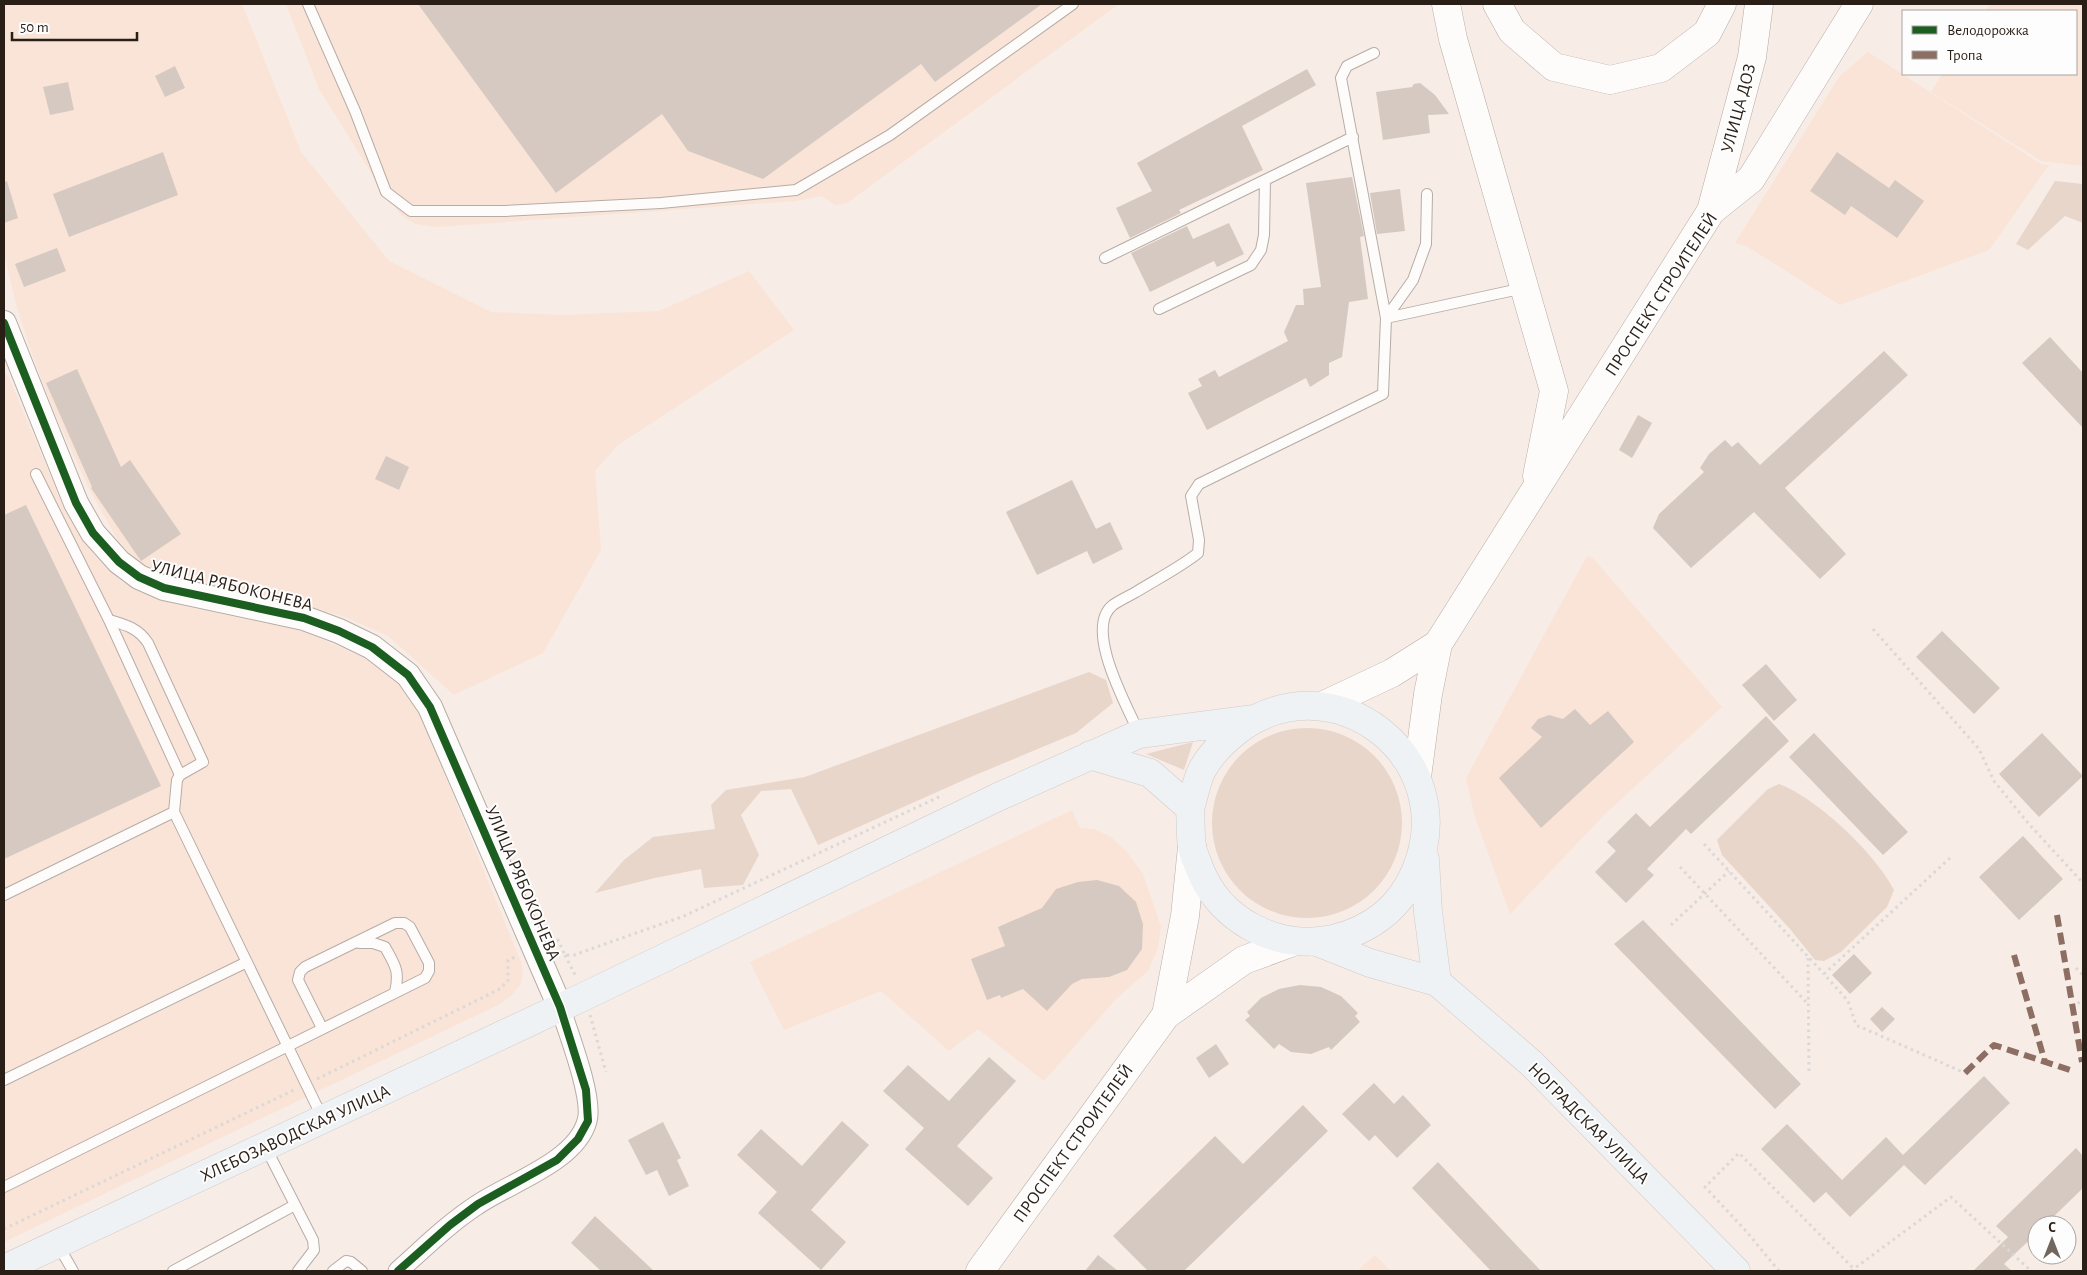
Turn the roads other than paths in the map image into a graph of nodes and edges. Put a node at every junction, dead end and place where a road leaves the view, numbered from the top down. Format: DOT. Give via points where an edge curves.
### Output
graph roads {
  1 [pos="308,4"];
  2 [pos="1073,4"];
  3 [pos="1446,4"];
  4 [pos="1497,4"];
  5 [pos="1722,4"];
  6 [pos="1758,4"];
  7 [pos="1859,4"];
  8 [pos="1374,53"];
  9 [pos="1353,137"];
  10 [pos="1266,180"];
  11 [pos="1427,194"];
  12 [pos="1711,211"];
  13 [pos="1105,258"];
  14 [pos="1525,288"];
  15 [pos="1159,309"];
  16 [pos="1386,318"];
  17 [pos="4,323"];
  18 [pos="36,474"];
  19 [pos="1534,490"];
  20 [pos="109,620"];
  21 [pos="1438,644"];
  22 [pos="1322,706"];
  23 [pos="1254,719"];
  24 [pos="1139,734"];
  25 [pos="1090,755"];
  26 [pos="180,775"];
  27 [pos="1418,777"];
  28 [pos="1190,808"];
  29 [pos="174,812"];
  30 [pos="1192,847"];
  31 [pos="1424,851"];
  32 [pos="4,895"];
  33 [pos="1305,942"];
  34 [pos="352,944"];
  35 [pos="247,962"];
  36 [pos="1437,982"];
  37 [pos="395,992"];
  38 [pos="560,1007"];
  39 [pos="1166,1015"];
  40 [pos="322,1028"];
  41 [pos="287,1045"];
  42 [pos="4,1080"];
  43 [pos="323,1120"];
  44 [pos="265,1147"];
  45 [pos="4,1187"];
  46 [pos="295,1205"];
  47 [pos="57,1244"];
  48 [pos="4,1269"];
  49 [pos="73,1271"];
  50 [pos="173,1271"];
  51 [pos="298,1271"];
  52 [pos="334,1271"];
  53 [pos="362,1271"];
  54 [pos="398,1271"];
  55 [pos="980,1271"];
  56 [pos="1736,1271"];
  1 -- 2 [label="lane" via="386,192 411,211 661,203 796,190 890,135"];
  3 -- 14 [label="main road"];
  4 -- 5 [label="main road" via="1512,31 1554,67 1610,80 1661,68 1707,33"];
  6 -- 12 [label="main road, УЛИЦА ДОЗ" via="1752,57"];
  7 -- 12 [label="main road, ПРОСПЕКТ СТРОИТЕЛЕЙ" via="1751,179"];
  8 -- 9 [label="lane" via="1347,66 1342,78"];
  9 -- 10 [label="lane"];
  9 -- 16 [label="lane"];
  10 -- 13 [label="lane"];
  10 -- 15 [label="lane" via="1264,235 1261,250 1251,266"];
  11 -- 16 [label="lane" via="1426,244 1413,280"];
  12 -- 19 [label="main road, ПРОСПЕКТ СТРОИТЕЛЕЙ"];
  14 -- 16 [label="lane"];
  14 -- 19 [label="main road" via="1554,391"];
  16 -- 24 [label="lane" via="1383,394 1198,484 1191,496 1199,540 1198,553 1112,606 1103,618 1102,638"];
  17 -- 38 [label="street, УЛИЦА РЯБОКОНЕВА" via="76,504 93,533 119,562 139,577 164,588 304,618 339,631 372,647 408,675 430,707"];
  18 -- 20 [label="lane"];
  19 -- 21 [label="main road, ПРОСПЕКТ СТРОИТЕЛЕЙ"];
  20 -- 26 [label="lane"];
  20 -- 26 [label="lane" via="132,626 148,643 203,762"];
  21 -- 22 [label="main road" via="1392,673"];
  21 -- 27 [label="main road"];
  22 -- 23 [label="main road" via="1287,707"];
  22 -- 27 [label="main road" via="1352,714 1379,729 1402,750"];
  23 -- 24 [label="main road"];
  23 -- 28 [label="main road" via="1223,741 1201,772"];
  24 -- 25 [label="main road"];
  25 -- 28 [label="main road" via="1150,773"];
  25 -- 38 [label="main road, ХЛЕБОЗАВОДСКАЯ УЛИЦА"];
  26 -- 29 [label="lane"];
  27 -- 31 [label="main road" via="1427,814"];
  28 -- 30 [label="main road"];
  29 -- 32 [label="lane"];
  29 -- 35 [label="lane"];
  30 -- 33 [label="main road" via="1204,882 1227,911 1258,932"];
  30 -- 39 [label="main road" via="1185,916"];
  31 -- 33 [label="main road" via="1410,885 1386,914 1354,934"];
  31 -- 36 [label="main road"];
  33 -- 36 [label="main road"];
  33 -- 39 [label="main road" via="1244,960"];
  34 -- 37 [label="lane" via="373,943 385,947 397,968"];
  34 -- 37 [label="lane" via="395,923 410,927 429,964 429,971 425,978"];
  34 -- 40 [label="lane" via="300,972 298,980"];
  35 -- 41 [label="lane"];
  35 -- 42 [label="lane"];
  36 -- 56 [label="main road, НОГРАДСКАЯ УЛИЦА" via="1530,1063"];
  37 -- 40 [label="lane"];
  38 -- 43 [label="main road, ХЛЕБОЗАВОДСКАЯ УЛИЦА"];
  38 -- 54 [label="street" via="586,1090 588,1121 578,1139 557,1160 478,1204"];
  39 -- 55 [label="main road, ПРОСПЕКТ СТРОИТЕЛЕЙ"];
  40 -- 41 [label="lane"];
  41 -- 43 [label="lane"];
  41 -- 45 [label="lane"];
  43 -- 44 [label="main road, ХЛЕБОЗАВОДСКАЯ УЛИЦА"];
  44 -- 46 [label="lane"];
  44 -- 47 [label="main road, ХЛЕБОЗАВОДСКАЯ УЛИЦА"];
  46 -- 50 [label="lane"];
  46 -- 51 [label="lane" via="313,1240 314,1250"];
  47 -- 48 [label="main road, ХЛЕБОЗАВОДСКАЯ УЛИЦА"];
  47 -- 49 [label="lane"];
  52 -- 53 [label="lane" via="346,1261"];
}
